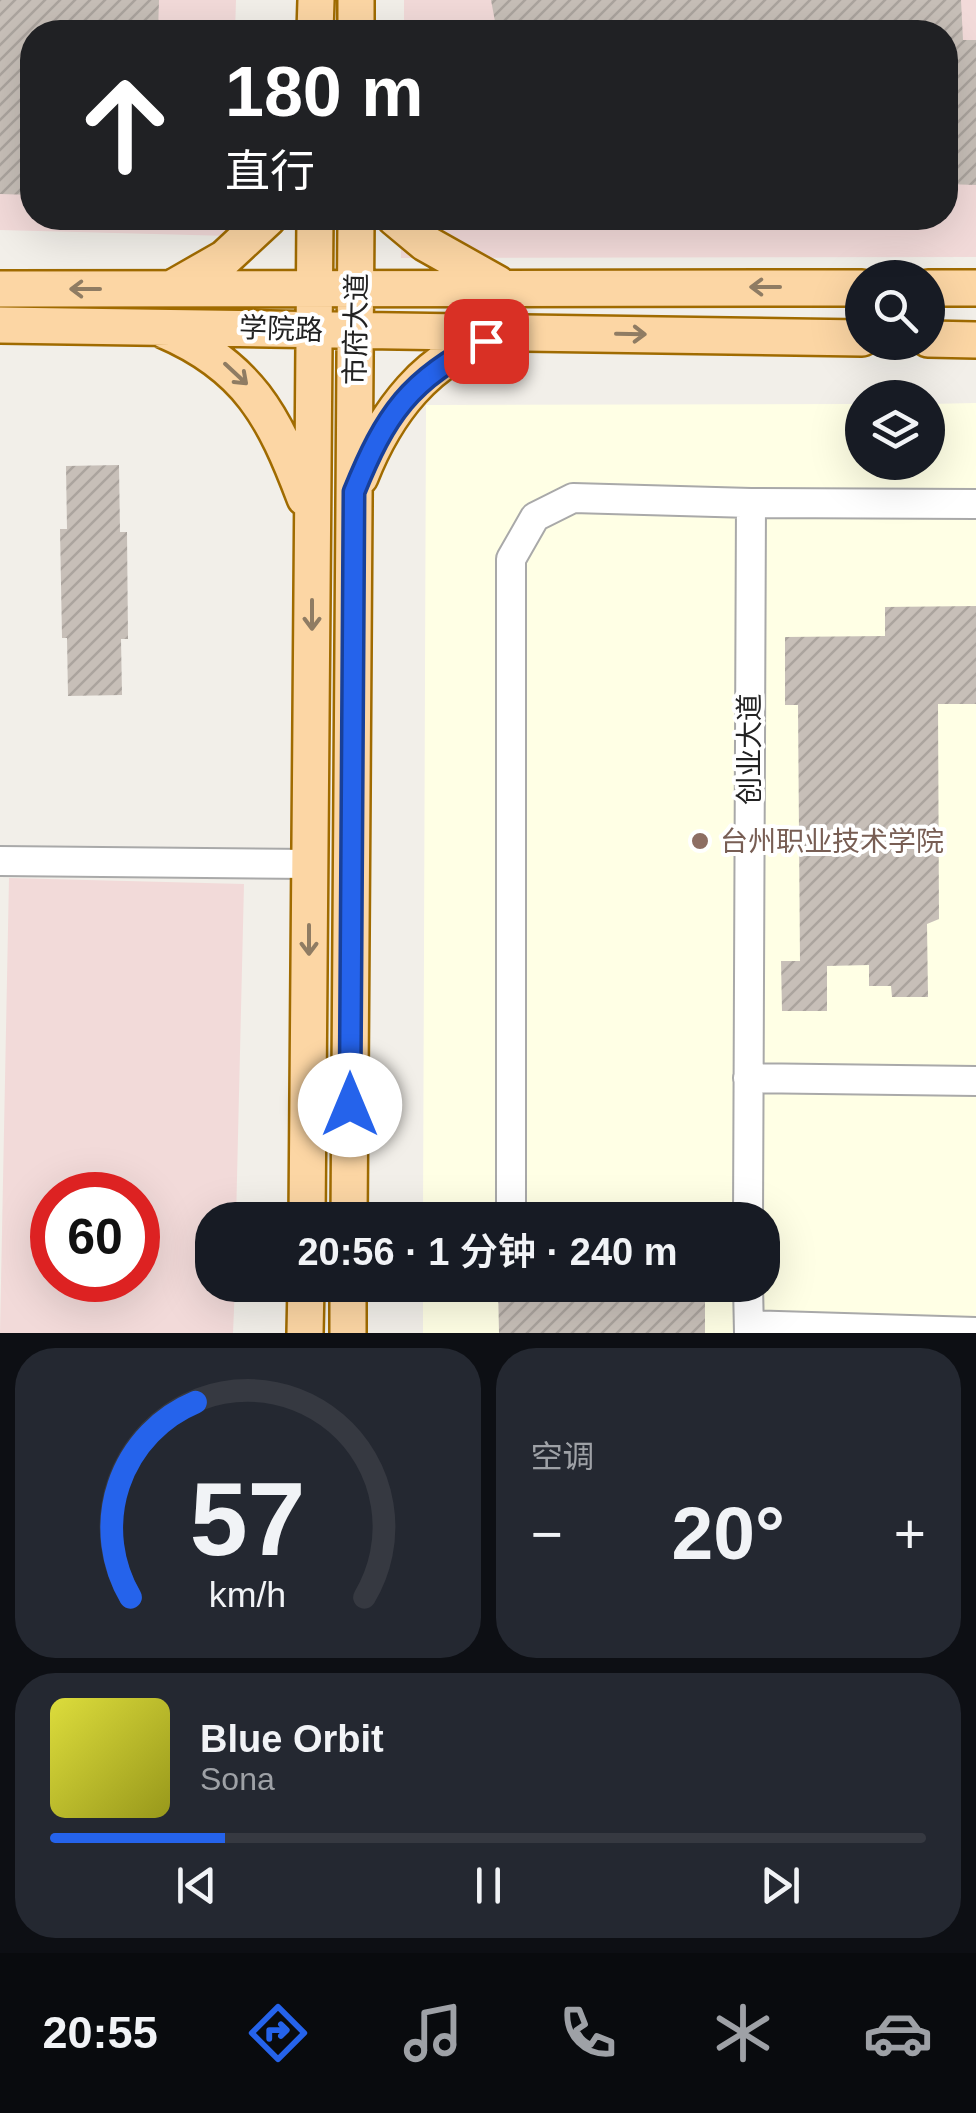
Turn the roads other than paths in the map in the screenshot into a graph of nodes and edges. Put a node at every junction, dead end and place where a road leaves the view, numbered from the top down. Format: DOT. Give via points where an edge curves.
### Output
graph roads {
  1 [pos="255,230"];
  2 [pos="315,230"];
  3 [pos="356,230"];
  4 [pos="411,230"];
  5 [pos="314,286"];
  6 [pos="356,286"];
  7 [pos="504,286"];
  8 [pos="170,288"];
  9 [pos="845,288"];
  10 [pos="945,288"];
  11 [pos="976,288"];
  12 [pos="0,289"];
  13 [pos="152,325"];
  14 [pos="0,326"];
  15 [pos="314,330"];
  16 [pos="355,331"];
  17 [pos="533,332"];
  18 [pos="845,338"];
  19 [pos="945,339"];
  20 [pos="976,340"];
  21 [pos="354,492"];
  22 [pos="750,504"];
  23 [pos="976,504"];
  24 [pos="313,517"];
  25 [pos="0,861"];
  26 [pos="310,864"];
  27 [pos="748,1078"];
  28 [pos="976,1082"];
  29 [pos="307,1202"];
  30 [pos="349,1202"];
  31 [pos="511,1202"];
  32 [pos="748,1202"];
  33 [pos="306,1302"];
  34 [pos="348,1302"];
  35 [pos="748,1302"];
  36 [pos="748,1329"];
  37 [pos="976,1332"];
  38 [pos="306,1333"];
  39 [pos="348,1333"];
  1 -- 8 [label="main road" via="224,258"];
  2 -- 5 [label="main road, 市府大道"];
  3 -- 6 [label="main road, 市府大道"];
  4 -- 7 [label="main road" via="454,262"];
  5 -- 6 [label="main road, 学院路"];
  5 -- 8 [label="main road, 学院路"];
  5 -- 15 [label="main road, 市府大道"];
  6 -- 7 [label="main road, 学院路"];
  6 -- 16 [label="main road, 市府大道"];
  9 -- 7 [label="main road, 学院路, one-way"];
  8 -- 12 [label="main road, 学院路, one-way"];
  10 -- 11 [label="main road"];
  13 -- 14 [label="main road, 学院路"];
  13 -- 15 [label="main road, 学院路"];
  13 -- 24 [label="main road, one-way" via="223,362 252,389"];
  15 -- 16 [label="main road, 学院路"];
  15 -- 24 [label="main road, 市府大道"];
  16 -- 17 [label="main road, 学院路"];
  16 -- 21 [label="main road, 市府大道"];
  17 -- 18 [label="main road, 学院路, one-way"];
  17 -- 21 [label="main road" via="486,341 417,383 387,418"];
  19 -- 20 [label="main road"];
  21 -- 30 [label="main road, 市府大道"];
  22 -- 23 [label="street"];
  22 -- 27 [label="street, 创业大道"];
  22 -- 31 [label="street" via="573,498 535,518 511,559"];
  24 -- 26 [label="main road, 市府大道, one-way"];
  25 -- 26 [label="street"];
  26 -- 29 [label="main road, 市府大道, one-way"];
  27 -- 28 [label="street"];
  27 -- 32 [label="street, 创业大道"];
  33 -- 38 [label="main road"];
  34 -- 39 [label="main road"];
  35 -- 36 [label="street"];
  36 -- 37 [label="street"];
}
